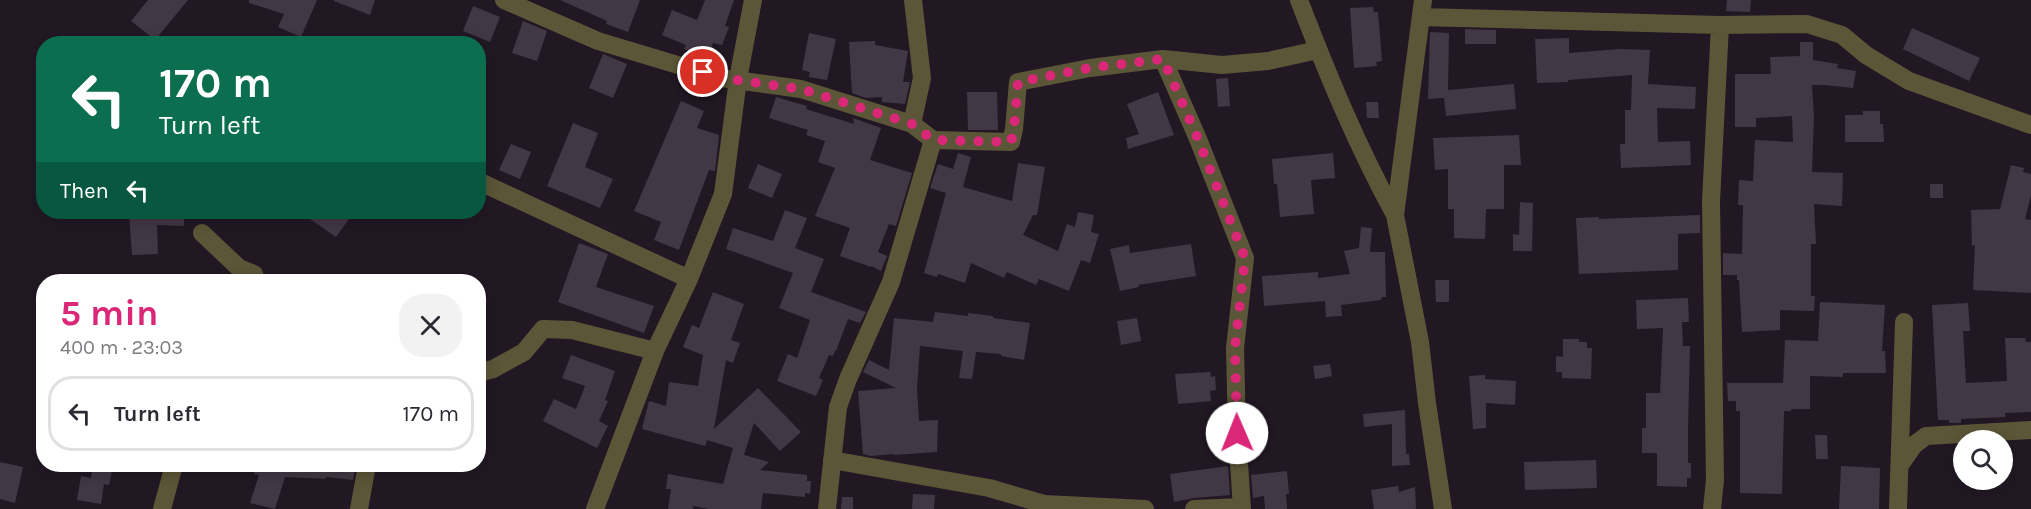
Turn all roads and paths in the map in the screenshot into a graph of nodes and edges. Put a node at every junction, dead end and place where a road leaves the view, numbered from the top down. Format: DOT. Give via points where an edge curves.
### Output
graph roads {
  1 [pos="504,0"];
  2 [pos="753,0"];
  3 [pos="912,0"];
  4 [pos="1299,0"];
  5 [pos="1422,8"];
  6 [pos="1719,25"];
  7 [pos="1318,50"];
  8 [pos="1163,59"];
  9 [pos="738,79"];
  10 [pos="912,124"];
  11 [pos="2031,125"];
  12 [pos="933,140"];
  13 [pos="486,185"];
  14 [pos="1395,214"];
  15 [pos="202,232"];
  16 [pos="254,274"];
  17 [pos="689,279"];
  18 [pos="1904,322"];
  19 [pos="655,351"];
  20 [pos="486,371"];
  21 [pos="2031,430"];
  22 [pos="832,460"];
  23 [pos="1900,465"];
  24 [pos="172,472"];
  25 [pos="366,472"];
  26 [pos="1242,508"];
  27 [pos="162,509"];
  28 [pos="359,509"];
  29 [pos="595,509"];
  30 [pos="827,509"];
  31 [pos="1145,509"];
  32 [pos="1194,509"];
  33 [pos="1443,509"];
  34 [pos="1712,509"];
  35 [pos="1898,509"];
  1 -- 9 [label="street" via="598,41 721,78"];
  2 -- 9 [label="street"];
  3 -- 10 [label="street" via="922,78"];
  4 -- 7 [label="street"];
  5 -- 6 [label="street"];
  5 -- 14 [label="street"];
  6 -- 11 [label="street" via="1807,24 1842,35 1866,56 1909,81"];
  6 -- 34 [label="street" via="1711,201 1715,480"];
  7 -- 8 [label="street" via="1268,61 1222,65"];
  7 -- 14 [label="street"];
  8 -- 12 [label="street" via="1018,82 1011,142"];
  8 -- 26 [label="street" via="1245,258 1235,348"];
  9 -- 10 [label="street" via="801,89"];
  9 -- 17 [label="street" via="723,194"];
  10 -- 12 [label="street"];
  12 -- 22 [label="street" via="891,282 838,407"];
  13 -- 17 [label="street"];
  14 -- 33 [label="street" via="1420,342"];
  15 -- 16 [label="street" via="239,268"];
  17 -- 19 [label="street"];
  18 -- 23 [label="street"];
  19 -- 20 [label="street" via="572,330 543,328 524,352"];
  19 -- 29 [label="street"];
  21 -- 23 [label="street" via="1926,436"];
  22 -- 30 [label="street"];
  22 -- 31 [label="street" via="989,488 1044,504"];
  23 -- 35 [label="street"];
  24 -- 27 [label="street"];
  25 -- 28 [label="street"];
  26 -- 32 [label="street"];
}
